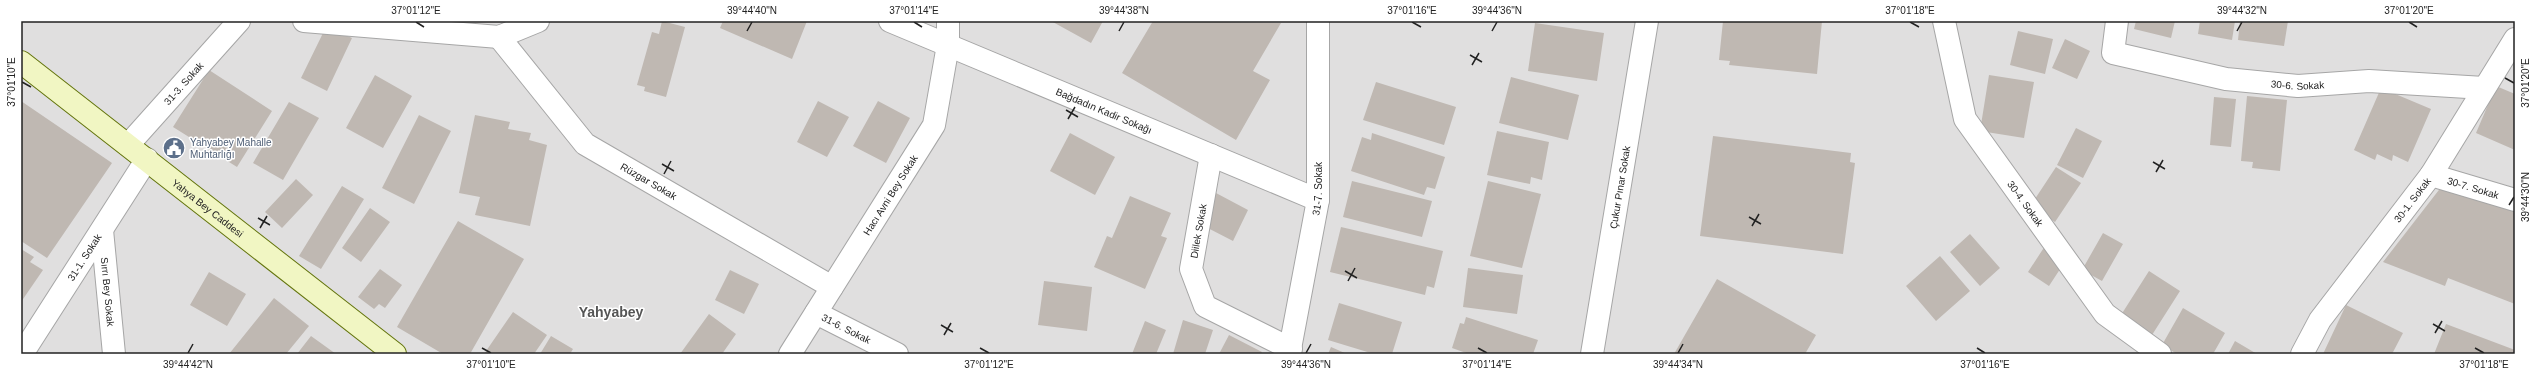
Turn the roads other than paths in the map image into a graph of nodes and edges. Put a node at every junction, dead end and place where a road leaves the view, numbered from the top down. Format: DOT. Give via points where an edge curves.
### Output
graph roads {
  1 [pos="238,21"];
  2 [pos="304,21"];
  3 [pos="538,21"];
  4 [pos="890,21"];
  5 [pos="948,21"];
  6 [pos="1318,21"];
  7 [pos="1647,21"];
  8 [pos="1944,21"];
  9 [pos="2117,21"];
  10 [pos="499,37"];
  11 [pos="2515,39"];
  12 [pos="948,46"];
  13 [pos="21,62"];
  14 [pos="2484,88"];
  15 [pos="128,145"];
  16 [pos="1211,156"];
  17 [pos="147,159"];
  18 [pos="2431,174"];
  19 [pos="1318,200"];
  20 [pos="2515,200"];
  21 [pos="102,230"];
  22 [pos="832,287"];
  23 [pos="816,313"];
  24 [pos="1290,351"];
  25 [pos="22,354"];
  26 [pos="114,354"];
  27 [pos="395,354"];
  28 [pos="790,354"];
  29 [pos="897,354"];
  30 [pos="1592,354"];
  31 [pos="2160,354"];
  32 [pos="2302,354"];
  1 -- 15 [label="street, 31-3. Sokak"];
  2 -- 10 [label="street"];
  3 -- 10 [label="street"];
  4 -- 12 [label="street, Bağdadın Kadir Sokağı"];
  5 -- 12 [label="street, Hacı Avni Bey Sokak"];
  6 -- 19 [label="street, 31-7. Sokak"];
  7 -- 30 [label="street, Çukur Pınar Sokak"];
  8 -- 31 [label="street, 30-4. Sokak" via="1965,119 2105,314"];
  9 -- 14 [label="street, 30-6. Sokak" via="2113,53 2240,80 2298,86 2369,81"];
  10 -- 22 [label="street, Rüzgar Sokak" via="585,144"];
  11 -- 14 [label="street, 30-1. Sokak"];
  12 -- 16 [label="street, Bağdadın Kadir Sokağı"];
  12 -- 22 [label="street, Hacı Avni Bey Sokak" via="934,125"];
  13 -- 15 [label="street, Yahya Bey Caddesi"];
  14 -- 18 [label="street, 30-1. Sokak"];
  15 -- 17 [label="street, Yahya Bey Caddesi"];
  16 -- 19 [label="street, Bağdadın Kadir Sokağı"];
  16 -- 24 [label="street, Diilek Sokak" via="1191,269 1205,306"];
  17 -- 21 [label="street, 31-1. Sokak"];
  17 -- 27 [label="street, Yahya Bey Caddesi"];
  18 -- 20 [label="street, 30-7. Sokak"];
  18 -- 32 [label="street, 30-1. Sokak" via="2320,320"];
  19 -- 24 [label="street, 31-7. Sokak"];
  21 -- 25 [label="street, 31-1. Sokak"];
  21 -- 26 [label="street, Sırrı Bey Sokak"];
  22 -- 23 [label="street, Hacı Avni Bey Sokak"];
  23 -- 28 [label="street, Hacı Avni Bey Sokak"];
  23 -- 29 [label="street, 31-6. Sokak"];
}
